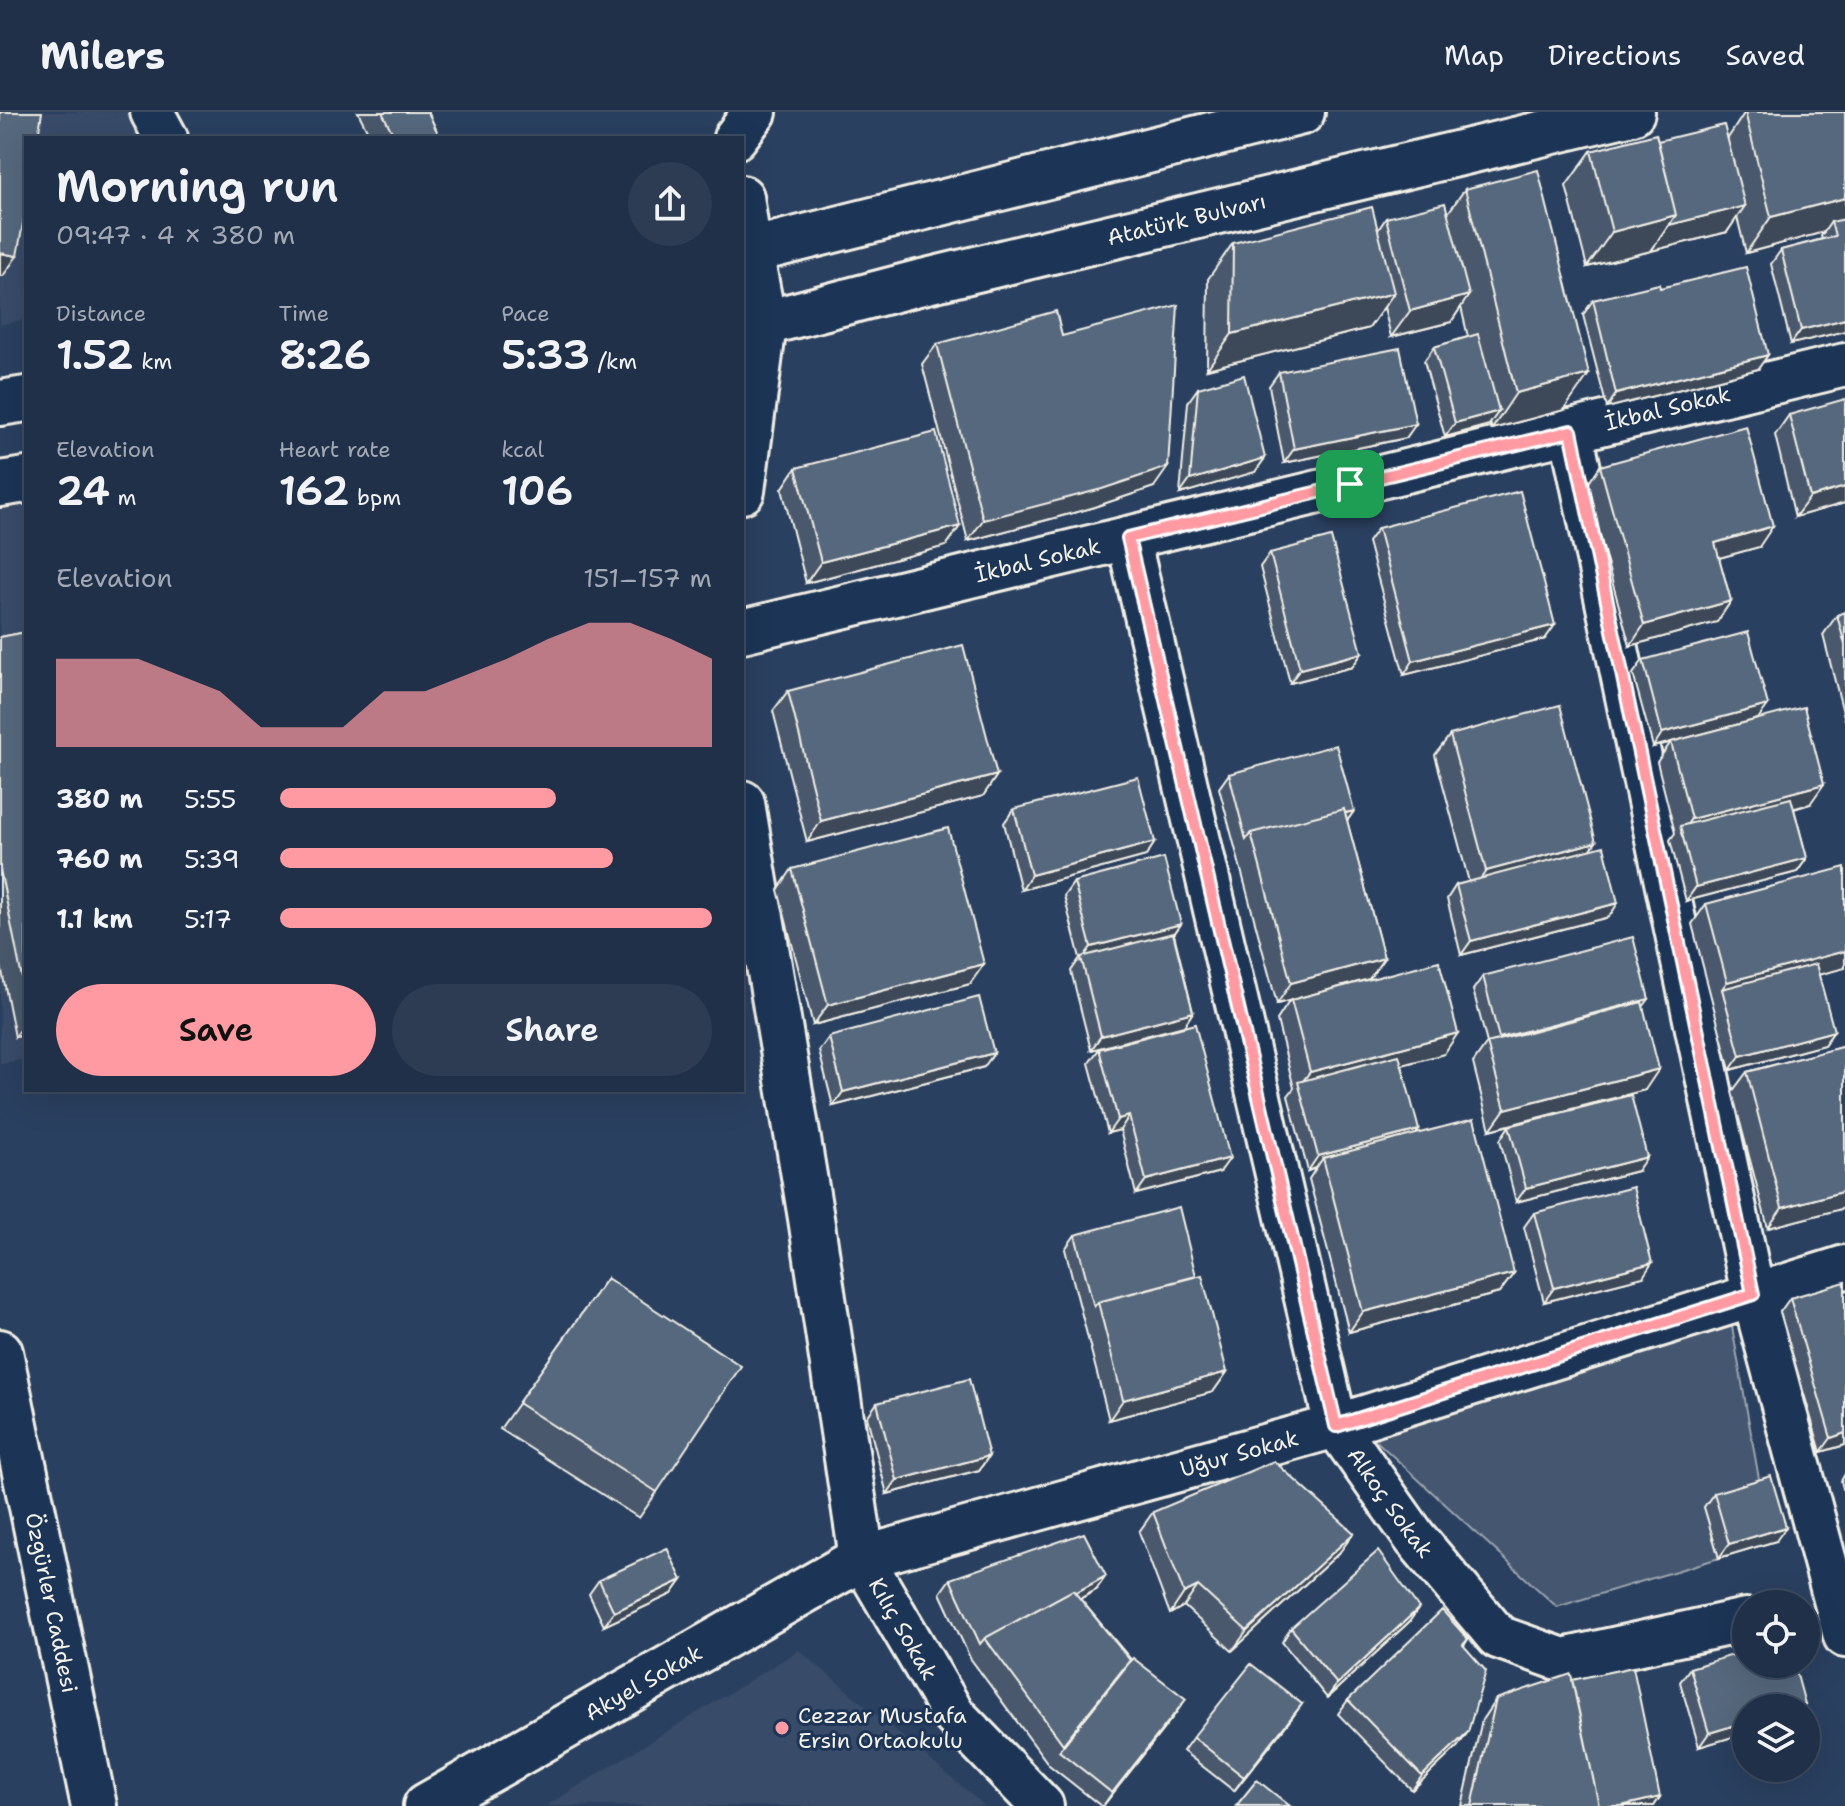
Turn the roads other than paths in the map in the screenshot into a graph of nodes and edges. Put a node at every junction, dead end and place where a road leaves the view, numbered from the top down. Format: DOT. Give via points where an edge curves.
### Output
graph roads {
  1 [pos="152,112"];
  2 [pos="1300,112"];
  3 [pos="1632,112"];
  4 [pos="165,136"];
  5 [pos="744,224"];
  6 [pos="746,252"];
  7 [pos="753,326"];
  8 [pos="1845,365"];
  9 [pos="24,399"];
  10 [pos="0,403"];
  11 [pos="1571,431"];
  12 [pos="744,461"];
  13 [pos="24,480"];
  14 [pos="0,484"];
  15 [pos="1128,538"];
  16 [pos="744,631"];
  17 [pos="744,828"];
  18 [pos="752,928"];
  19 [pos="1845,1267"];
  20 [pos="1753,1294"];
  21 [pos="0,1352"];
  22 [pos="1336,1426"];
  23 [pos="862,1558"];
  24 [pos="1829,1614"];
  25 [pos="1732,1623"];
  26 [pos="94,1806"];
  27 [pos="426,1806"];
  28 [pos="1042,1806"];
  1 -- 4 [label="street"];
  2 -- 6 [label="street"];
  3 -- 7 [label="street, Atatürk Bulvarı"];
  5 -- 6 [label="street"];
  6 -- 7 [label="street"];
  7 -- 12 [label="street"];
  8 -- 11 [label="street, İkbal Sokak"];
  9 -- 10 [label="street"];
  11 -- 15 [label="street, İkbal Sokak"];
  11 -- 20 [label="street"];
  13 -- 14 [label="street"];
  15 -- 16 [label="street, İkbal Sokak"];
  15 -- 22 [label="street, Alkoç Sokak"];
  17 -- 18 [label="street"];
  18 -- 23 [label="street" via="808,1202"];
  19 -- 20 [label="street, Uğur Sokak"];
  20 -- 22 [label="street, Uğur Sokak"];
  20 -- 24 [label="street"];
  21 -- 26 [label="street, Özgürler Caddesi"];
  22 -- 23 [label="street, Uğur Sokak"];
  22 -- 25 [label="street, Alkoç Sokak" via="1415,1538 1498,1637 1563,1660"];
  23 -- 27 [label="street, Akyel Sokak"];
  23 -- 28 [label="street, Kılıç Sokak" via="953,1714"];
}
